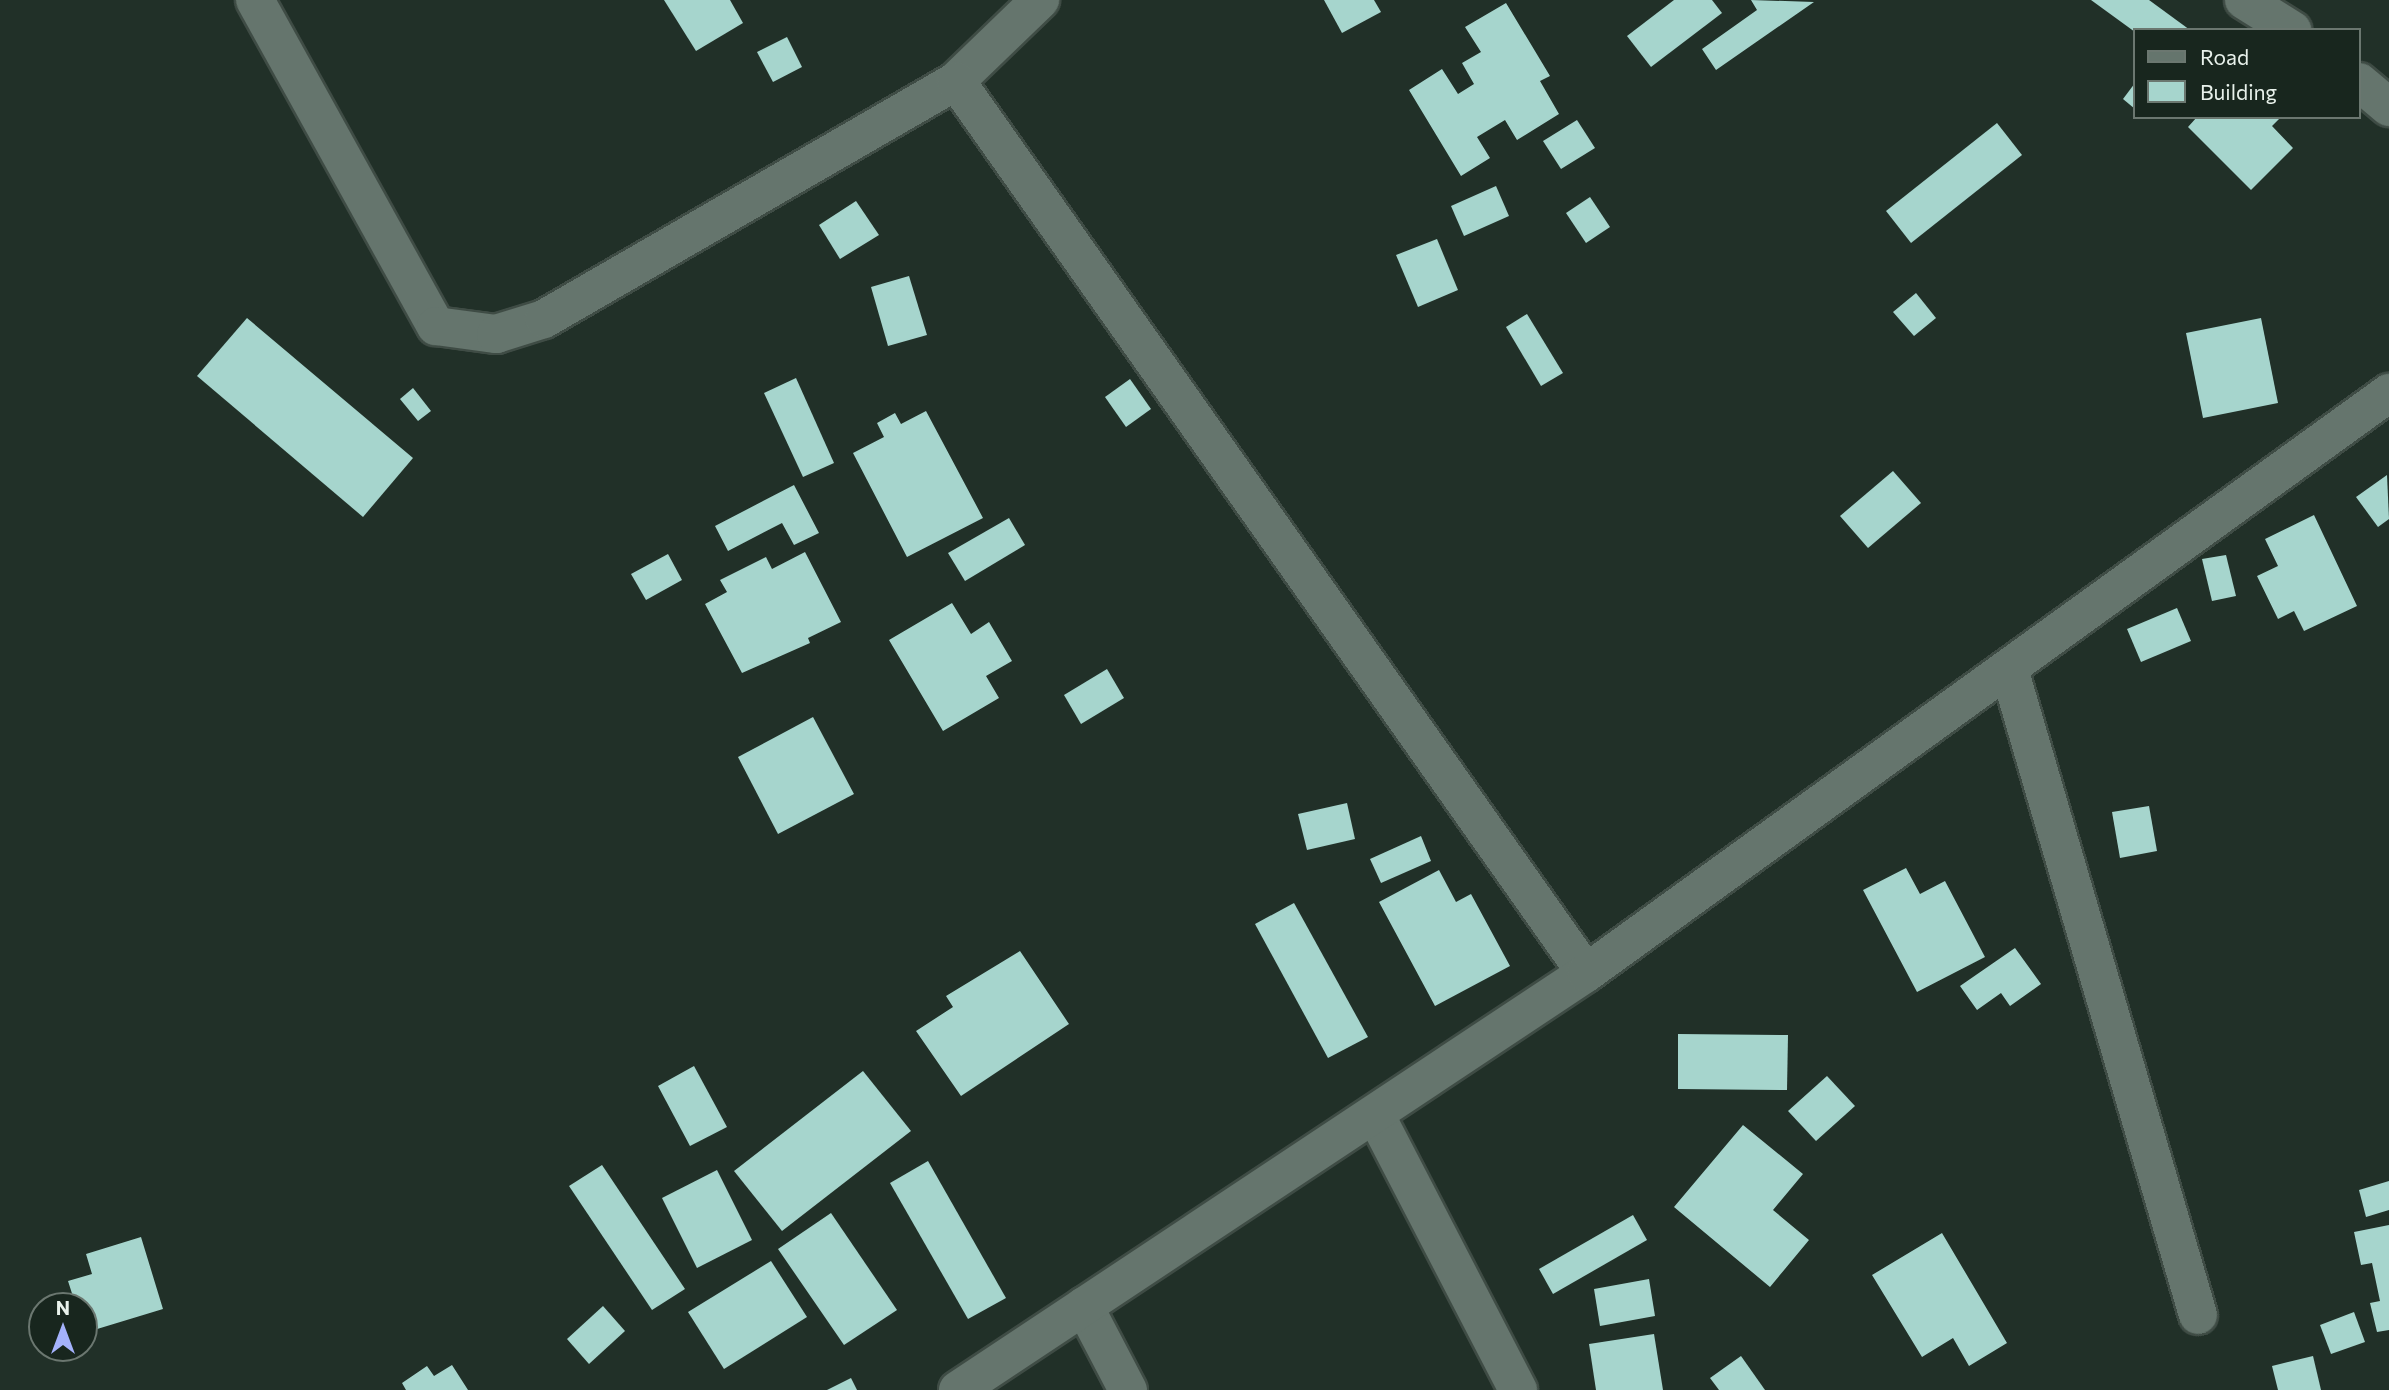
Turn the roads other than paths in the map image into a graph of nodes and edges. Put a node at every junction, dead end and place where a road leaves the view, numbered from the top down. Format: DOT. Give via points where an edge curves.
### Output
graph roads {
  1 [pos="255,0"];
  2 [pos="1040,0"];
  3 [pos="2249,1"];
  4 [pos="2289,28"];
  5 [pos="956,81"];
  6 [pos="2361,84"];
  7 [pos="2389,107"];
  8 [pos="2389,393"];
  9 [pos="2008,668"];
  10 [pos="1586,973"];
  11 [pos="1374,1114"];
  12 [pos="1084,1306"];
  13 [pos="2197,1315"];
  14 [pos="958,1390"];
  15 [pos="1128,1390"];
  16 [pos="1518,1390"];
  1 -- 5 [label="street" via="436,326 496,334 544,319"];
  2 -- 5 [label="street"];
  3 -- 4 [label="street"];
  5 -- 10 [label="street"];
  6 -- 7 [label="street"];
  8 -- 9 [label="street"];
  9 -- 10 [label="street"];
  9 -- 13 [label="street"];
  10 -- 11 [label="street"];
  11 -- 12 [label="street"];
  11 -- 16 [label="street"];
  12 -- 14 [label="street"];
  12 -- 15 [label="street"];
}
